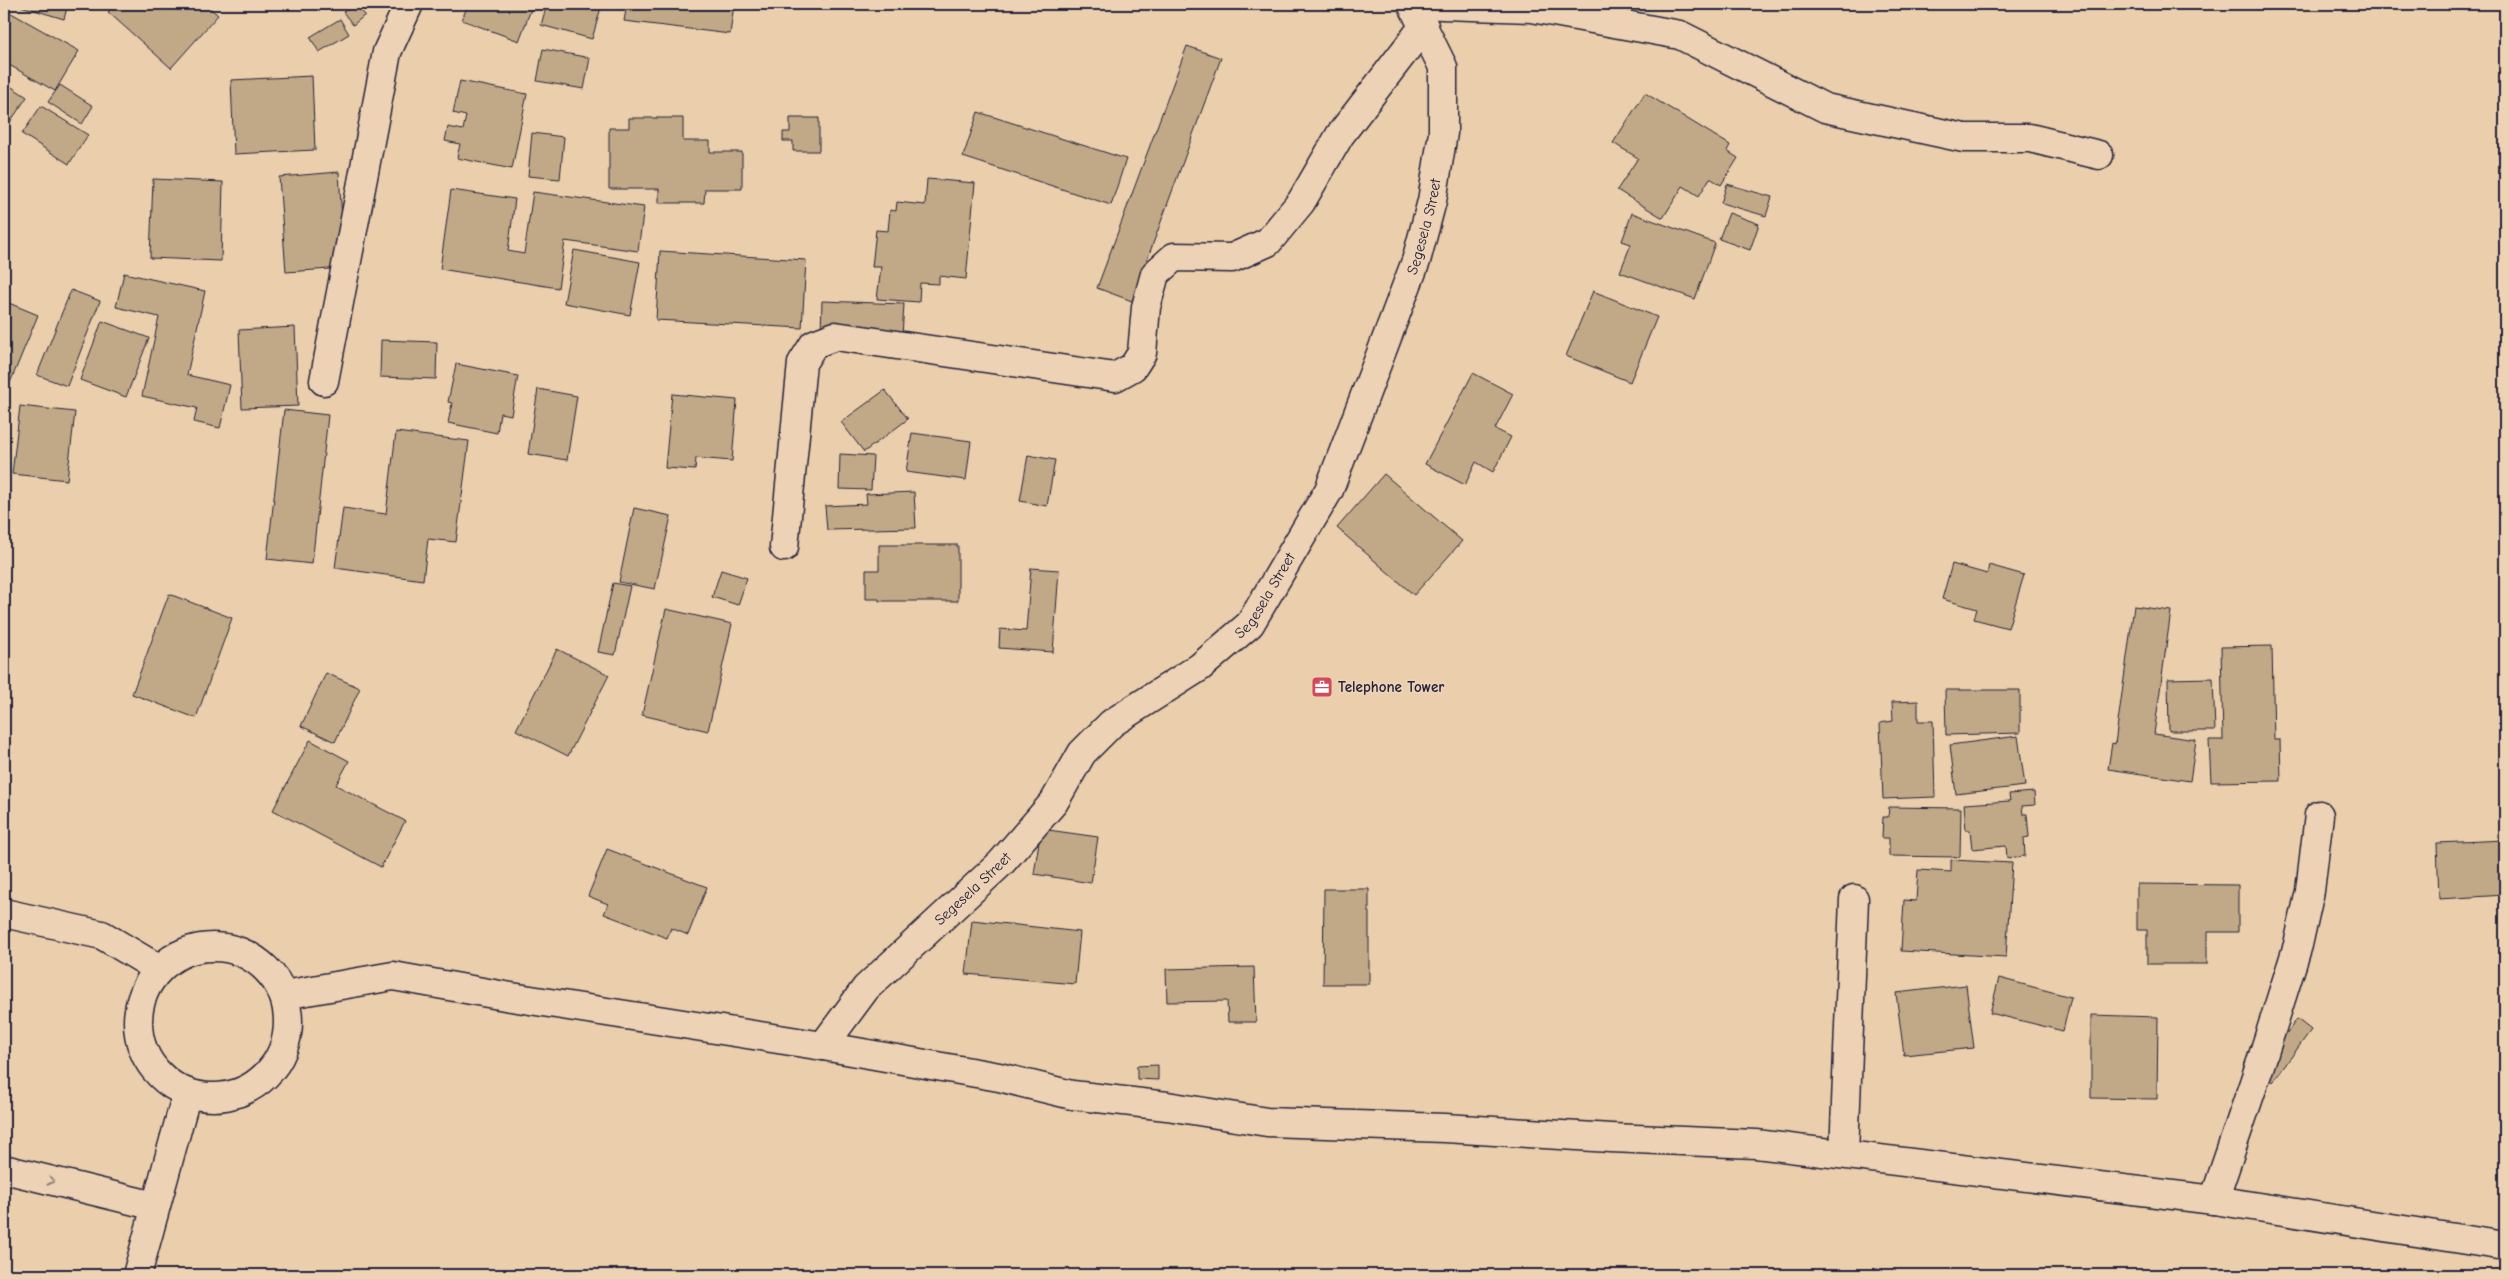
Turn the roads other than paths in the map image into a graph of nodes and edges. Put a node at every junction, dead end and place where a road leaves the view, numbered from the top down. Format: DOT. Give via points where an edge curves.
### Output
graph roads {
  1 [pos="409,4"];
  2 [pos="1416,11"];
  3 [pos="2099,155"];
  4 [pos="324,381"];
  5 [pos="784,547"];
  6 [pos="2319,815"];
  7 [pos="1854,899"];
  8 [pos="4,913"];
  9 [pos="159,969"];
  10 [pos="284,996"];
  11 [pos="823,1046"];
  12 [pos="187,1093"];
  13 [pos="1844,1154"];
  14 [pos="4,1169"];
  15 [pos="2214,1200"];
  16 [pos="155,1206"];
  17 [pos="2505,1246"];
  18 [pos="137,1275"];
  1 -- 4 [label="main road" via="387,52"];
  2 -- 3 [label="main road" via="1532,8 1680,35 1825,108 1964,138 2030,138"];
  2 -- 5 [label="main road" via="1301,202 1268,242 1232,258 1174,257 1155,274 1146,307 1142,353 1133,367 1121,374 1114,377 835,336 814,344 802,363"];
  2 -- 11 [label="main road, Segesela Street" via="1443,67 1443,133 1432,201 1416,261 1324,498 1250,624 1200,667 1112,723 1082,753 1054,802 1001,863 866,988"];
  6 -- 15 [label="main road" via="2310,891 2298,945"];
  7 -- 13 [label="main road"];
  8 -- 9 [label="main road" via="102,936"];
  9 -- 10 [label="main road" via="176,956 197,949 219,947 240,951 274,977"];
  9 -- 12 [label="main road" via="147,986 139,1007 141,1042 153,1067 168,1082"];
  10 -- 11 [label="main road" via="393,976"];
  10 -- 12 [label="main road" via="288,1016 287,1038 280,1058 267,1075 250,1088 229,1096"];
  11 -- 13 [label="main road" via="999,1077 1072,1095 1267,1122 1756,1144"];
  12 -- 16 [label="main road"];
  13 -- 15 [label="main road"];
  14 -- 16 [label="main road, one-way"];
  15 -- 17 [label="main road"];
  16 -- 18 [label="main road"];
}
